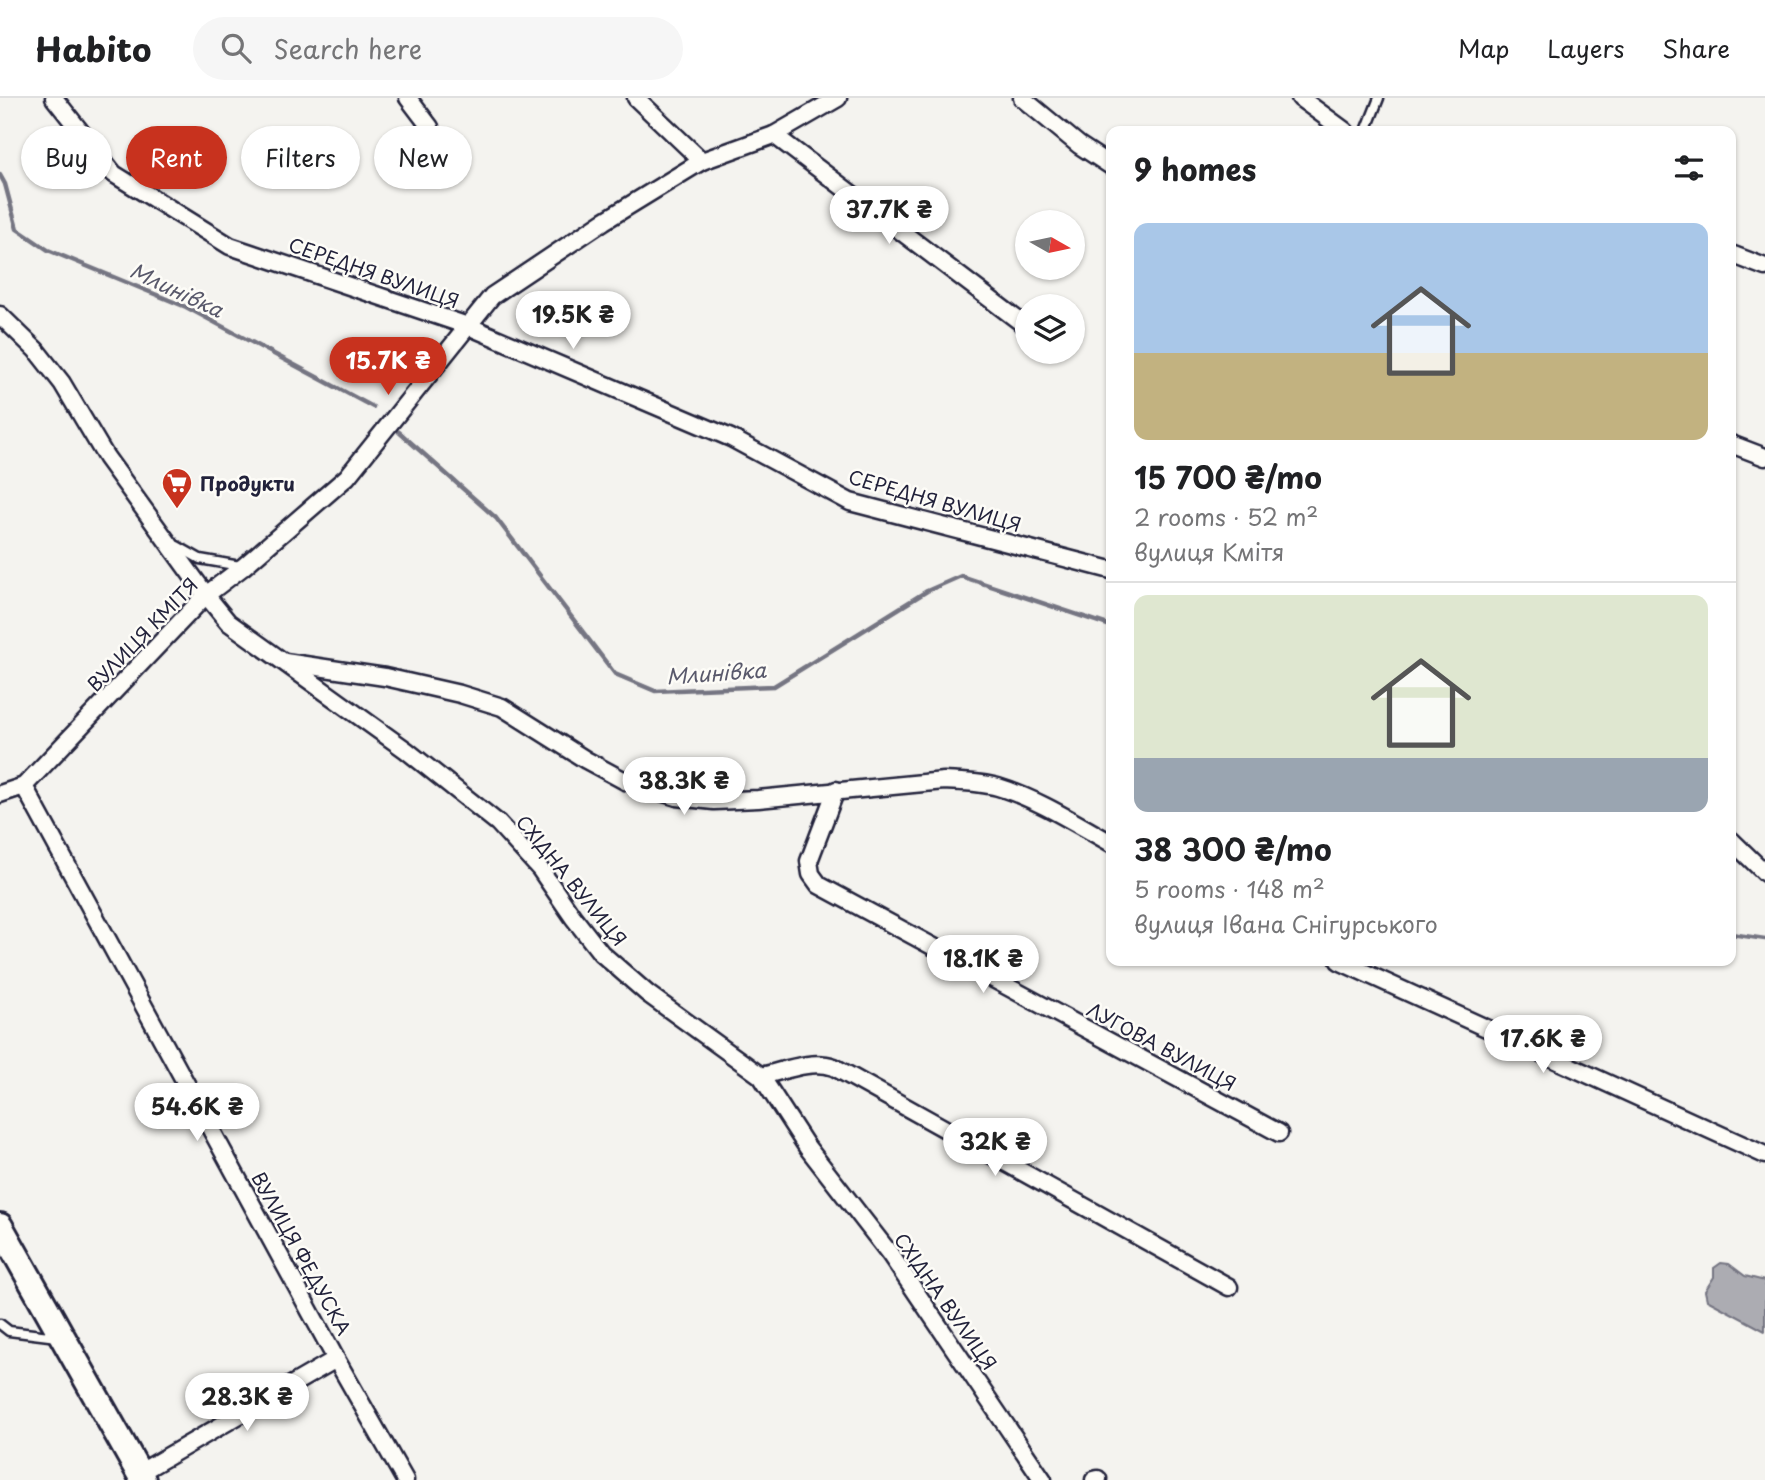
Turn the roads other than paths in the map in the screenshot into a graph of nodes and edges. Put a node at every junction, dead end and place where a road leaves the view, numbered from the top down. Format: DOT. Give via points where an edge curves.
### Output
graph roads {
  1 [pos="54,98"];
  2 [pos="408,98"];
  3 [pos="636,98"];
  4 [pos="838,98"];
  5 [pos="1022,98"];
  6 [pos="1300,98"];
  7 [pos="1380,98"];
  8 [pos="429,126"];
  9 [pos="1338,126"];
  10 [pos="1368,126"];
  11 [pos="774,135"];
  12 [pos="702,161"];
  13 [pos="1106,163"];
  14 [pos="1736,256"];
  15 [pos="1765,267"];
  16 [pos="0,314"];
  17 [pos="1015,318"];
  18 [pos="468,326"];
  19 [pos="1736,446"];
  20 [pos="1765,457"];
  21 [pos="166,538"];
  22 [pos="243,567"];
  23 [pos="1106,569"];
  24 [pos="206,595"];
  25 [pos="282,662"];
  26 [pos="24,786"];
  27 [pos="836,790"];
  28 [pos="0,794"];
  29 [pos="1106,840"];
  30 [pos="1736,845"];
  31 [pos="1765,873"];
  32 [pos="1350,966"];
  33 [pos="761,1076"];
  34 [pos="1279,1133"];
  35 [pos="1765,1155"];
  36 [pos="0,1226"];
  37 [pos="1228,1287"];
  38 [pos="0,1324"];
  39 [pos="62,1338"];
  40 [pos="336,1359"];
  41 [pos="141,1477"];
  42 [pos="405,1480"];
  43 [pos="1043,1480"];
  1 -- 18 [label="street, СЕРЕДНЯ ВУЛИЦЯ" via="114,174 230,246"];
  2 -- 8 [label="street"];
  3 -- 12 [label="street"];
  4 -- 11 [label="street, ВУЛИЦЯ КМІТЯ"];
  5 -- 13 [label="street"];
  6 -- 9 [label="street"];
  7 -- 10 [label="lane"];
  11 -- 12 [label="street, ВУЛИЦЯ КМІТЯ"];
  11 -- 17 [label="street"];
  12 -- 18 [label="street, ВУЛИЦЯ КМІТЯ" via="492,296"];
  14 -- 15 [label="street"];
  16 -- 21 [label="street, СХІДНА ВУЛИЦЯ" via="62,383 106,457"];
  18 -- 22 [label="street, ВУЛИЦЯ КМІТЯ" via="347,477"];
  18 -- 23 [label="street, СЕРЕДНЯ ВУЛИЦЯ" via="731,438 850,502"];
  19 -- 20 [label="street"];
  21 -- 22 [label="lane" via="200,559"];
  21 -- 24 [label="street, СХІДНА ВУЛИЦЯ"];
  22 -- 24 [label="street, ВУЛИЦЯ КМІТЯ"];
  24 -- 25 [label="street, СХІДНА ВУЛИЦЯ" via="228,622"];
  24 -- 26 [label="street, ВУЛИЦЯ КМІТЯ"];
  25 -- 27 [label="street" via="385,677 502,707 625,782 677,797 714,801"];
  25 -- 33 [label="street, СХІДНА ВУЛИЦЯ" via="489,815 540,869 601,953 648,994"];
  26 -- 28 [label="street, ВУЛИЦЯ КМІТЯ"];
  26 -- 40 [label="street, ВУЛИЦЯ ФЕДУСКА"];
  27 -- 29 [label="street" via="944,781 996,786 1029,798"];
  27 -- 34 [label="street, ЛУГОВА ВУЛИЦЯ" via="809,861 819,885"];
  30 -- 31 [label="street"];
  32 -- 35 [label="street"];
  33 -- 37 [label="street" via="823,1063 834,1067"];
  33 -- 43 [label="street, СХІДНА ВУЛИЦЯ" via="807,1147 890,1254"];
  36 -- 39 [label="main road"];
  38 -- 39 [label="lane" via="9,1331"];
  39 -- 41 [label="main road"];
  40 -- 41 [label="street"];
  40 -- 42 [label="street, ВУЛИЦЯ ФЕДУСКА"];
}
